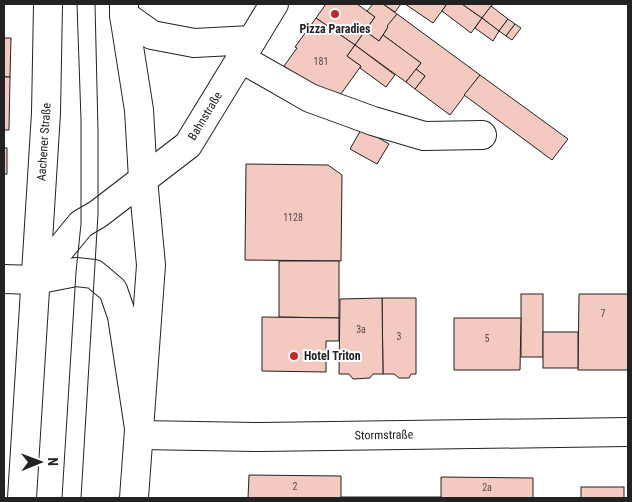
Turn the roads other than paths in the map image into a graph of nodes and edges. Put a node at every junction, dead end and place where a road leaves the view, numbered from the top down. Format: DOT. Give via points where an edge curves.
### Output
graph roads {
  1 [pos="48,4"];
  2 [pos="274,4"];
  3 [pos="124,10"];
  4 [pos="246,49"];
  5 [pos="482,135"];
  6 [pos="143,179"];
  7 [pos="4,279"];
  8 [pos="35,280"];
  9 [pos="628,432"];
  10 [pos="140,435"];
  11 [pos="22,498"];
  12 [pos="134,498"];
  1 -- 8 [label="street, Aachener Straße" via="48,77"];
  2 -- 4 [label="street, Bahnstraße"];
  3 -- 4 [label="street" via="152,34"];
  3 -- 6 [label="street" via="139,110"];
  4 -- 5 [label="street" via="310,98 373,121 424,136"];
  4 -- 6 [label="street, Bahnstraße" via="188,145"];
  6 -- 8 [label="street" via="80,224"];
  6 -- 10 [label="street" via="151,265"];
  7 -- 8 [label="street"];
  8 -- 10 [label="street" via="76,272 94,274 113,290 122,316"];
  8 -- 11 [label="street, Aachener Straße"];
  9 -- 10 [label="street, Stormstraße" via="260,437"];
  10 -- 12 [label="street"];
}
